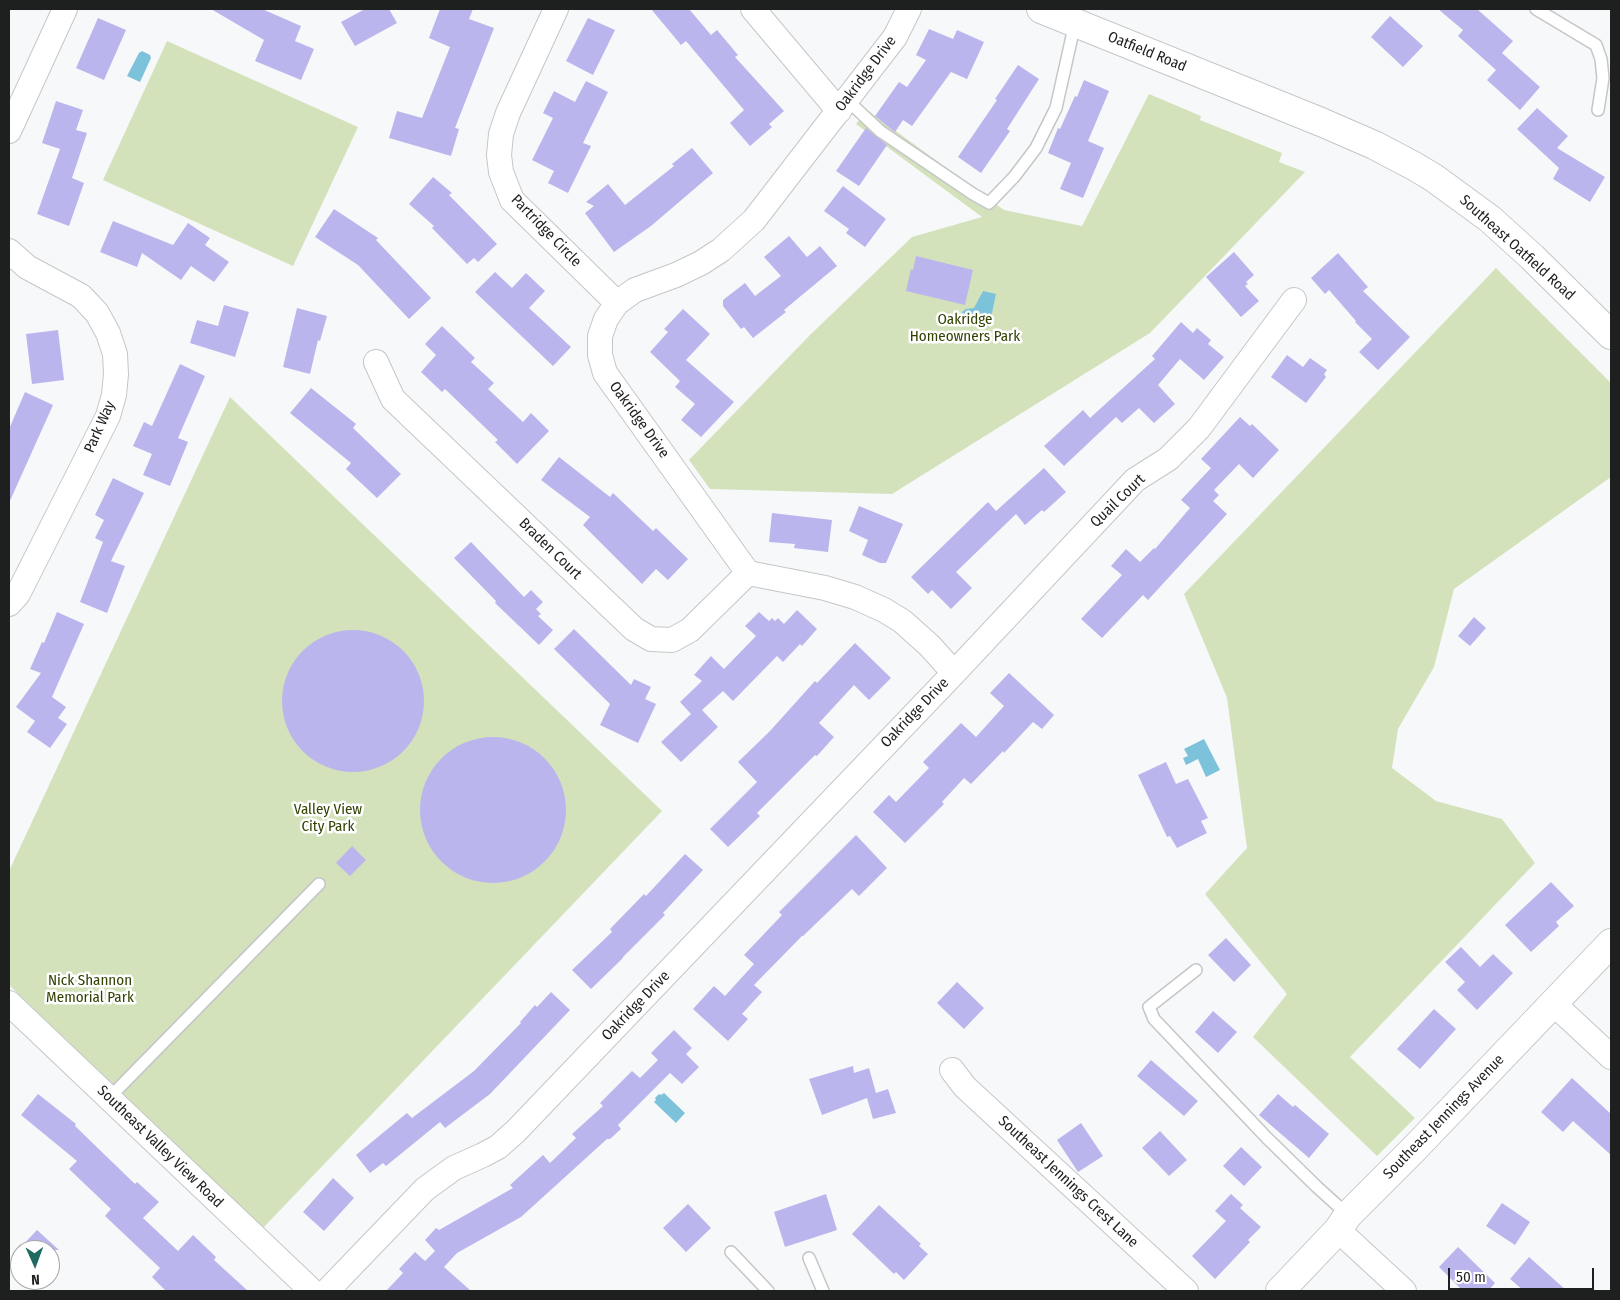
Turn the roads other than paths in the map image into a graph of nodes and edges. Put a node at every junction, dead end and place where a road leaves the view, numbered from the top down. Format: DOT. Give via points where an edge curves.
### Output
graph roads {
  1 [pos="65,9"];
  2 [pos="556,9"];
  3 [pos="752,9"];
  4 [pos="910,9"];
  5 [pos="1041,9"];
  6 [pos="1536,9"];
  7 [pos="1076,23"];
  8 [pos="1253,94"];
  9 [pos="843,105"];
  10 [pos="1598,110"];
  11 [pos="9,131"];
  12 [pos="9,251"];
  13 [pos="1294,300"];
  14 [pos="617,303"];
  15 [pos="1611,335"];
  16 [pos="376,362"];
  17 [pos="748,573"];
  18 [pos="9,604"];
  19 [pos="954,673"];
  20 [pos="319,884"];
  21 [pos="1611,943"];
  22 [pos="1196,970"];
  23 [pos="9,1002"];
  24 [pos="1554,1004"];
  25 [pos="1611,1057"];
  26 [pos="952,1070"];
  27 [pos="109,1098"];
  28 [pos="1343,1222"];
  29 [pos="731,1252"];
  30 [pos="809,1258"];
  31 [pos="312,1291"];
  32 [pos="327,1291"];
  33 [pos="768,1291"];
  34 [pos="823,1291"];
  35 [pos="1186,1291"];
  36 [pos="1280,1291"];
  37 [pos="1404,1291"];
  1 -- 11 [label="street"];
  2 -- 14 [label="street, Partridge Circle" via="508,113 501,134 501,172 512,200"];
  3 -- 9 [label="street"];
  4 -- 9 [label="street, Oakridge Drive" via="895,37"];
  5 -- 7 [label="main road, Oatfield Road"];
  6 -- 10 [label="lane" via="1596,45 1603,78"];
  7 -- 8 [label="main road, Oatfield Road"];
  7 -- 9 [label="lane" via="1056,108 1036,148 989,202 972,194"];
  8 -- 15 [label="main road, Southeast Oatfield Road" via="1374,145 1434,178 1503,231"];
  9 -- 14 [label="street, Oakridge Drive" via="754,220 737,237 701,263 634,290"];
  12 -- 18 [label="street, Park Way" via="27,267 81,296 97,313 115,354 116,374 108,416 18,594"];
  13 -- 19 [label="street, Quail Court" via="1199,428 1168,459 1135,480"];
  14 -- 17 [label="street, Oakridge Drive" via="600,336 600,355 605,373"];
  16 -- 17 [label="street, Braden Court" via="393,399 634,629 651,639 672,640 690,630"];
  17 -- 19 [label="street, Oakridge Drive" via="825,588 884,610 930,646"];
  19 -- 32 [label="street, Oakridge Drive" via="516,1131 498,1147 454,1168 426,1189"];
  20 -- 27 [label="lane"];
  21 -- 24 [label="main road, Southeast Jennings Avenue"];
  22 -- 28 [label="lane" via="1149,1008 1154,1019 1317,1188"];
  23 -- 27 [label="street, Southeast Valley View Road"];
  24 -- 25 [label="street"];
  24 -- 28 [label="main road, Southeast Jennings Avenue"];
  26 -- 35 [label="street, Southeast Jennings Crest Lane" via="965,1087"];
  27 -- 31 [label="street, Southeast Valley View Road"];
  28 -- 36 [label="main road, Southeast Jennings Avenue"];
  28 -- 37 [label="street"];
  29 -- 33 [label="lane"];
  30 -- 34 [label="lane"];
}
